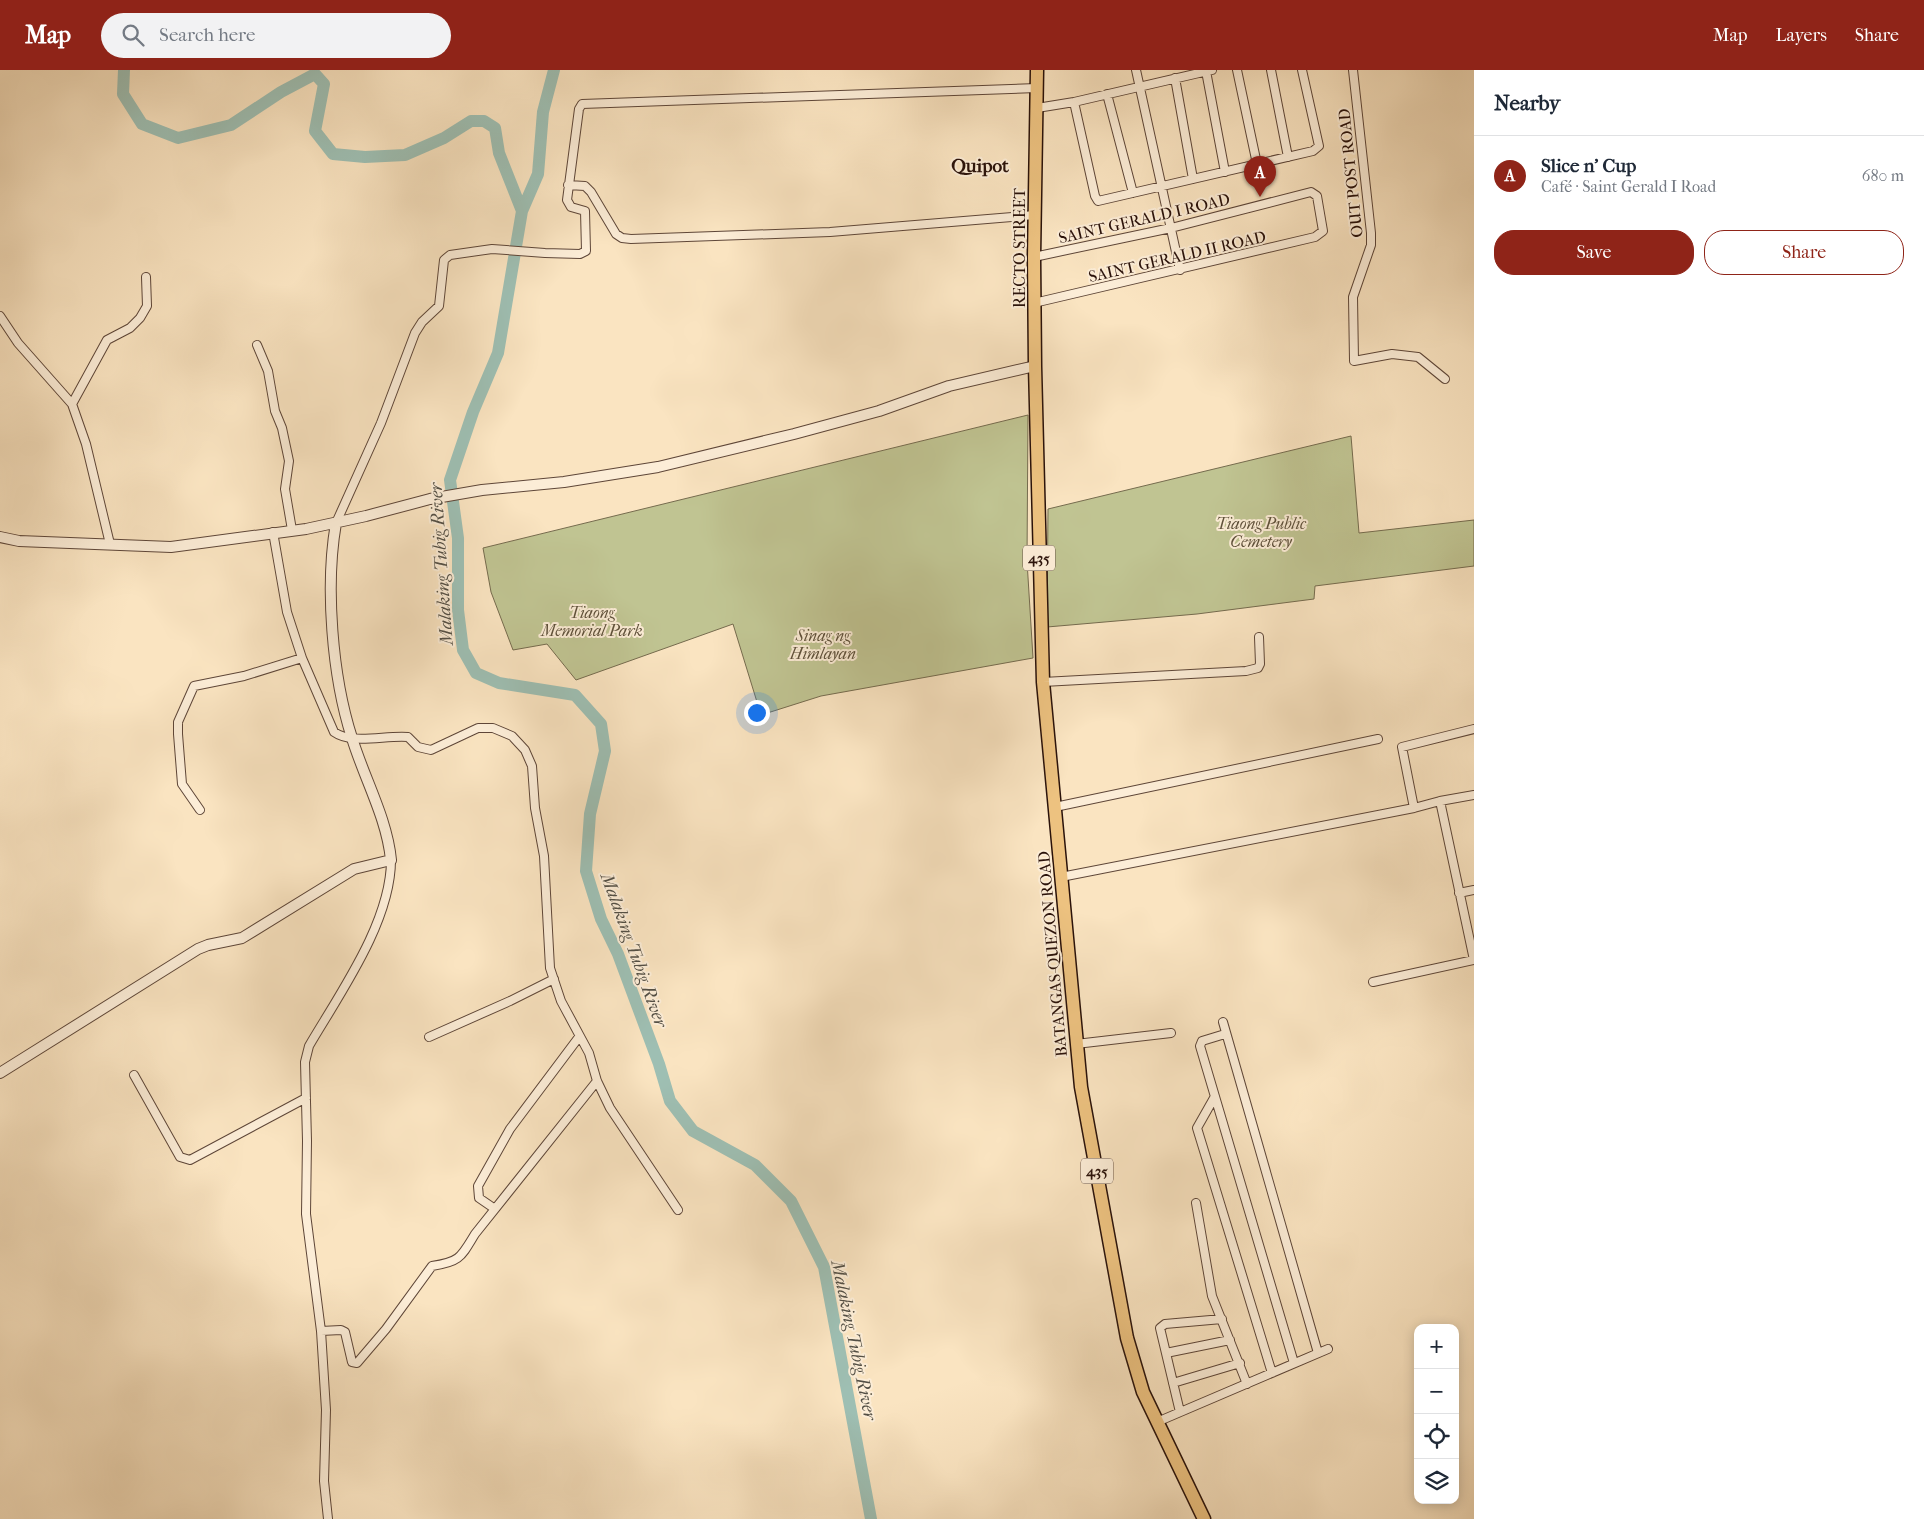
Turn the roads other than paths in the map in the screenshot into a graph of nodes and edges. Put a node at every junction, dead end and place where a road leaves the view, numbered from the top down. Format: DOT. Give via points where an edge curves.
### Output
graph roads {
  1 [pos="1037,70"];
  2 [pos="1136,70"];
  3 [pos="1237,70"];
  4 [pos="1271,70"];
  5 [pos="1302,70"];
  6 [pos="1353,70"];
  7 [pos="1209,71"];
  8 [pos="1175,78"];
  9 [pos="1140,86"];
  10 [pos="1037,88"];
  11 [pos="1107,94"];
  12 [pos="1074,102"];
  13 [pos="1037,108"];
  14 [pos="1288,157"];
  15 [pos="1257,164"];
  16 [pos="1225,172"];
  17 [pos="1193,180"];
  18 [pos="568,185"];
  19 [pos="1162,186"];
  20 [pos="1133,193"];
  21 [pos="1035,215"];
  22 [pos="1171,228"];
  23 [pos="1323,231"];
  24 [pos="1034,257"];
  25 [pos="1180,270"];
  26 [pos="146,277"];
  27 [pos="1034,303"];
  28 [pos="0,316"];
  29 [pos="257,345"];
  30 [pos="1035,366"];
  31 [pos="1445,379"];
  32 [pos="72,404"];
  33 [pos="336,523"];
  34 [pos="292,530"];
  35 [pos="273,532"];
  36 [pos="0,537"];
  37 [pos="110,544"];
  38 [pos="1259,637"];
  39 [pos="302,658"];
  40 [pos="1043,682"];
  41 [pos="1474,729"];
  42 [pos="1378,739"];
  43 [pos="352,740"];
  44 [pos="1474,795"];
  45 [pos="1440,801"];
  46 [pos="1055,807"];
  47 [pos="1414,808"];
  48 [pos="200,810"];
  49 [pos="391,860"];
  50 [pos="1061,877"];
  51 [pos="1474,890"];
  52 [pos="1459,894"];
  53 [pos="1474,960"];
  54 [pos="554,979"];
  55 [pos="1373,982"];
  56 [pos="1223,1022"];
  57 [pos="1171,1033"];
  58 [pos="1225,1034"];
  59 [pos="429,1037"];
  60 [pos="578,1037"];
  61 [pos="1076,1044"];
  62 [pos="0,1073"];
  63 [pos="134,1075"];
  64 [pos="597,1081"];
  65 [pos="306,1098"];
  66 [pos="1214,1098"];
  67 [pos="1196,1203"];
  68 [pos="495,1210"];
  69 [pos="678,1210"];
  70 [pos="1222,1319"];
  71 [pos="321,1331"];
  72 [pos="1230,1340"];
  73 [pos="1328,1349"];
  74 [pos="1166,1353"];
  75 [pos="1318,1353"];
  76 [pos="1240,1363"];
  77 [pos="1294,1363"];
  78 [pos="1272,1373"];
  79 [pos="1173,1383"];
  80 [pos="1247,1384"];
  81 [pos="1180,1412"];
  82 [pos="1157,1422"];
  83 [pos="328,1519"];
  84 [pos="1204,1519"];
  1 -- 10 [label="main road, RECTO STREET / 435"];
  2 -- 9 [label="street"];
  3 -- 15 [label="street"];
  4 -- 14 [label="street"];
  5 -- 14 [label="street" via="1319,146 1313,151"];
  6 -- 31 [label="street, OUT POST ROAD" via="1371,233 1371,245 1353,297 1354,361 1392,354 1418,357"];
  7 -- 8 [label="street"];
  7 -- 16 [label="street"];
  8 -- 9 [label="street"];
  8 -- 17 [label="street"];
  9 -- 11 [label="street"];
  9 -- 19 [label="street"];
  10 -- 13 [label="main road, RECTO STREET / 435"];
  10 -- 18 [label="street" via="582,104"];
  11 -- 12 [label="street"];
  11 -- 20 [label="street"];
  12 -- 13 [label="street"];
  12 -- 20 [label="street" via="1098,201"];
  13 -- 21 [label="main road, RECTO STREET / 435"];
  14 -- 15 [label="street"];
  15 -- 16 [label="street"];
  16 -- 17 [label="street"];
  17 -- 19 [label="street"];
  18 -- 21 [label="street" via="585,186 616,234 631,239 830,232"];
  18 -- 33 [label="street" via="568,205 583,209 587,215 586,251 580,254 492,249 450,255 444,260 439,306 415,332 381,423"];
  19 -- 20 [label="street"];
  19 -- 22 [label="street"];
  21 -- 24 [label="main road, RECTO STREET / 435"];
  22 -- 23 [label="street, SAINT GERALD I ROAD" via="1311,192 1318,196"];
  22 -- 24 [label="street, SAINT GERALD I ROAD"];
  22 -- 25 [label="street"];
  23 -- 25 [label="street, SAINT GERALD II ROAD" via="1316,237"];
  24 -- 27 [label="main road, RECTO STREET / 435"];
  25 -- 27 [label="street, SAINT GERALD II ROAD"];
  26 -- 32 [label="street" via="147,306 130,328 107,340"];
  27 -- 30 [label="main road, RECTO STREET / 435"];
  28 -- 32 [label="street" via="18,344"];
  29 -- 34 [label="street" via="268,371 275,411 282,428 288,461 284,489"];
  30 -- 33 [label="street" via="949,386 879,411 794,434 658,466 430,499"];
  30 -- 40 [label="main road, BATANGAS-QUEZON ROAD / 435"];
  32 -- 37 [label="street" via="86,444"];
  33 -- 34 [label="street"];
  33 -- 43 [label="street" via="331,554 332,610 340,690"];
  34 -- 35 [label="street"];
  35 -- 37 [label="street" via="171,547"];
  35 -- 39 [label="street" via="287,612"];
  36 -- 37 [label="street" via="19,541"];
  38 -- 40 [label="street" via="1260,664 1258,668 1246,671"];
  39 -- 43 [label="street" via="334,732"];
  39 -- 48 [label="street" via="244,676 194,686 178,722 178,742 182,784"];
  40 -- 46 [label="main road, BATANGAS-QUEZON ROAD / 435"];
  41 -- 47 [label="street" via="1402,747"];
  42 -- 46 [label="street"];
  43 -- 49 [label="street" via="385,832"];
  43 -- 54 [label="street" via="408,737 418,748 431,750 478,728 493,728 512,736 525,750 532,766 535,808 544,856 550,968"];
  44 -- 45 [label="street"];
  45 -- 47 [label="street"];
  45 -- 52 [label="street"];
  46 -- 50 [label="main road, BATANGAS-QUEZON ROAD / 435"];
  47 -- 50 [label="street"];
  49 -- 62 [label="street" via="354,869 242,938 198,949"];
  49 -- 65 [label="street" via="389,892 376,929 309,1046 305,1062"];
  50 -- 61 [label="main road, BATANGAS-QUEZON ROAD / 435"];
  51 -- 52 [label="street"];
  52 -- 53 [label="street"];
  53 -- 55 [label="street"];
  54 -- 59 [label="street"];
  54 -- 60 [label="street"];
  56 -- 58 [label="street"];
  57 -- 61 [label="street"];
  58 -- 66 [label="street" via="1200,1043"];
  58 -- 75 [label="street"];
  60 -- 64 [label="street" via="589,1053"];
  60 -- 68 [label="street" via="510,1130 478,1186 479,1198"];
  61 -- 82 [label="main road, BATANGAS-QUEZON ROAD / 435" via="1127,1338 1143,1392"];
  63 -- 65 [label="street" via="184,1160 230,1140"];
  64 -- 68 [label="street"];
  64 -- 69 [label="street" via="610,1108"];
  65 -- 71 [label="street" via="306,1214"];
  66 -- 77 [label="street"];
  66 -- 78 [label="street" via="1196,1128"];
  67 -- 70 [label="street" via="1209,1284"];
  68 -- 71 [label="street" via="459,1259 451,1264 432,1266 358,1363 352,1362 345,1332"];
  70 -- 72 [label="street"];
  70 -- 74 [label="street" via="1161,1326"];
  71 -- 83 [label="street" via="326,1410 324,1481"];
  72 -- 74 [label="street"];
  72 -- 76 [label="street"];
  73 -- 75 [label="street"];
  74 -- 79 [label="street"];
  75 -- 77 [label="street"];
  76 -- 79 [label="street"];
  76 -- 80 [label="street"];
  77 -- 78 [label="street"];
  78 -- 80 [label="street"];
  79 -- 81 [label="street"];
  80 -- 81 [label="street"];
  81 -- 82 [label="street"];
  82 -- 84 [label="main road, BATANGAS-QUEZON ROAD / 435"];
}
